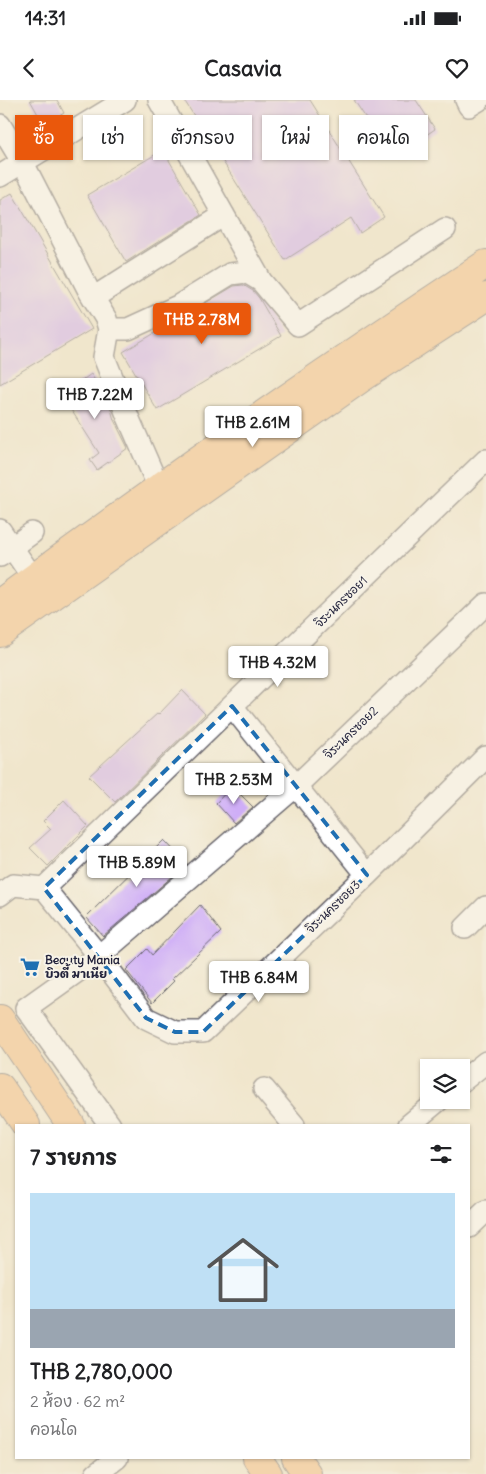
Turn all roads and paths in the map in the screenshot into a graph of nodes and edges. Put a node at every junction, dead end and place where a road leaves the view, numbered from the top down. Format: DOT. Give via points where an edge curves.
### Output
graph roads {
  1 [pos="125,100"];
  2 [pos="159,100"];
  3 [pos="466,100"];
  4 [pos="479,100"];
  5 [pos="0,125"];
  6 [pos="23,163"];
  7 [pos="0,176"];
  8 [pos="224,215"];
  9 [pos="445,229"];
  10 [pos="486,264"];
  11 [pos="262,281"];
  12 [pos="486,297"];
  13 [pos="94,298"];
  14 [pos="109,329"];
  15 [pos="486,460"];
  16 [pos="159,488"];
  17 [pos="0,530"];
  18 [pos="32,533"];
  19 [pos="6,552"];
  20 [pos="33,578"];
  21 [pos="0,603"];
  22 [pos="486,604"];
  23 [pos="0,633"];
  24 [pos="232,706"];
  25 [pos="486,758"];
  26 [pos="296,786"];
  27 [pos="367,875"];
  28 [pos="44,888"];
  29 [pos="0,895"];
  30 [pos="486,907"];
  31 [pos="465,928"];
  32 [pos="99,956"];
  33 [pos="0,1019"];
  34 [pos="486,1062"];
  35 [pos="470,1075"];
  36 [pos="0,1087"];
  37 [pos="264,1089"];
  38 [pos="428,1109"];
  39 [pos="25,1124"];
  40 [pos="70,1124"];
  41 [pos="109,1124"];
  42 [pos="293,1124"];
  43 [pos="410,1124"];
  44 [pos="486,1211"];
  45 [pos="470,1226"];
  46 [pos="116,1459"];
  47 [pos="258,1459"];
  48 [pos="297,1459"];
  49 [pos="96,1474"];
  50 [pos="268,1474"];
  51 [pos="307,1474"];
  1 -- 6 [label="street"];
  2 -- 8 [label="street"];
  3 -- 4 [label="street" via="469,106"];
  5 -- 6 [label="street"];
  6 -- 7 [label="street"];
  6 -- 13 [label="street"];
  8 -- 11 [label="street"];
  8 -- 13 [label="street"];
  9 -- 11 [label="street" via="298,325"];
  10 -- 16 [label="main road"];
  11 -- 14 [label="street" via="246,272 230,274 141,324 128,329"];
  12 -- 23 [label="main road" via="360,379"];
  13 -- 14 [label="street"];
  14 -- 16 [label="street" via="104,356"];
  15 -- 24 [label="street, จิระนครซอย1"];
  16 -- 20 [label="main road"];
  17 -- 19 [label="street"];
  18 -- 19 [label="street"];
  19 -- 20 [label="street"];
  20 -- 21 [label="main road"];
  22 -- 26 [label="street, จิระนครซอย2"];
  24 -- 26 [label="street"];
  24 -- 28 [label="street, จิระนครซอย1"];
  25 -- 27 [label="street, จิระนครซอย3"];
  26 -- 27 [label="street"];
  26 -- 32 [label="street, จิระนครซอย2"];
  27 -- 32 [label="street, จิระนครซอย3" via="203,1032 175,1032 146,1018"];
  28 -- 29 [label="street" via="13,885"];
  28 -- 32 [label="street, จิระนครซอย3"];
  30 -- 31 [label="street"];
  32 -- 41 [label="street, จิระนครซอย2" via="26,1008"];
  33 -- 40 [label="main road"];
  34 -- 35 [label="street"];
  36 -- 39 [label="main road"];
  37 -- 42 [label="street"];
  38 -- 43 [label="street"];
  44 -- 45 [label="street"];
  46 -- 49 [label="street"];
  47 -- 50 [label="main road"];
  48 -- 51 [label="main road"];
}
